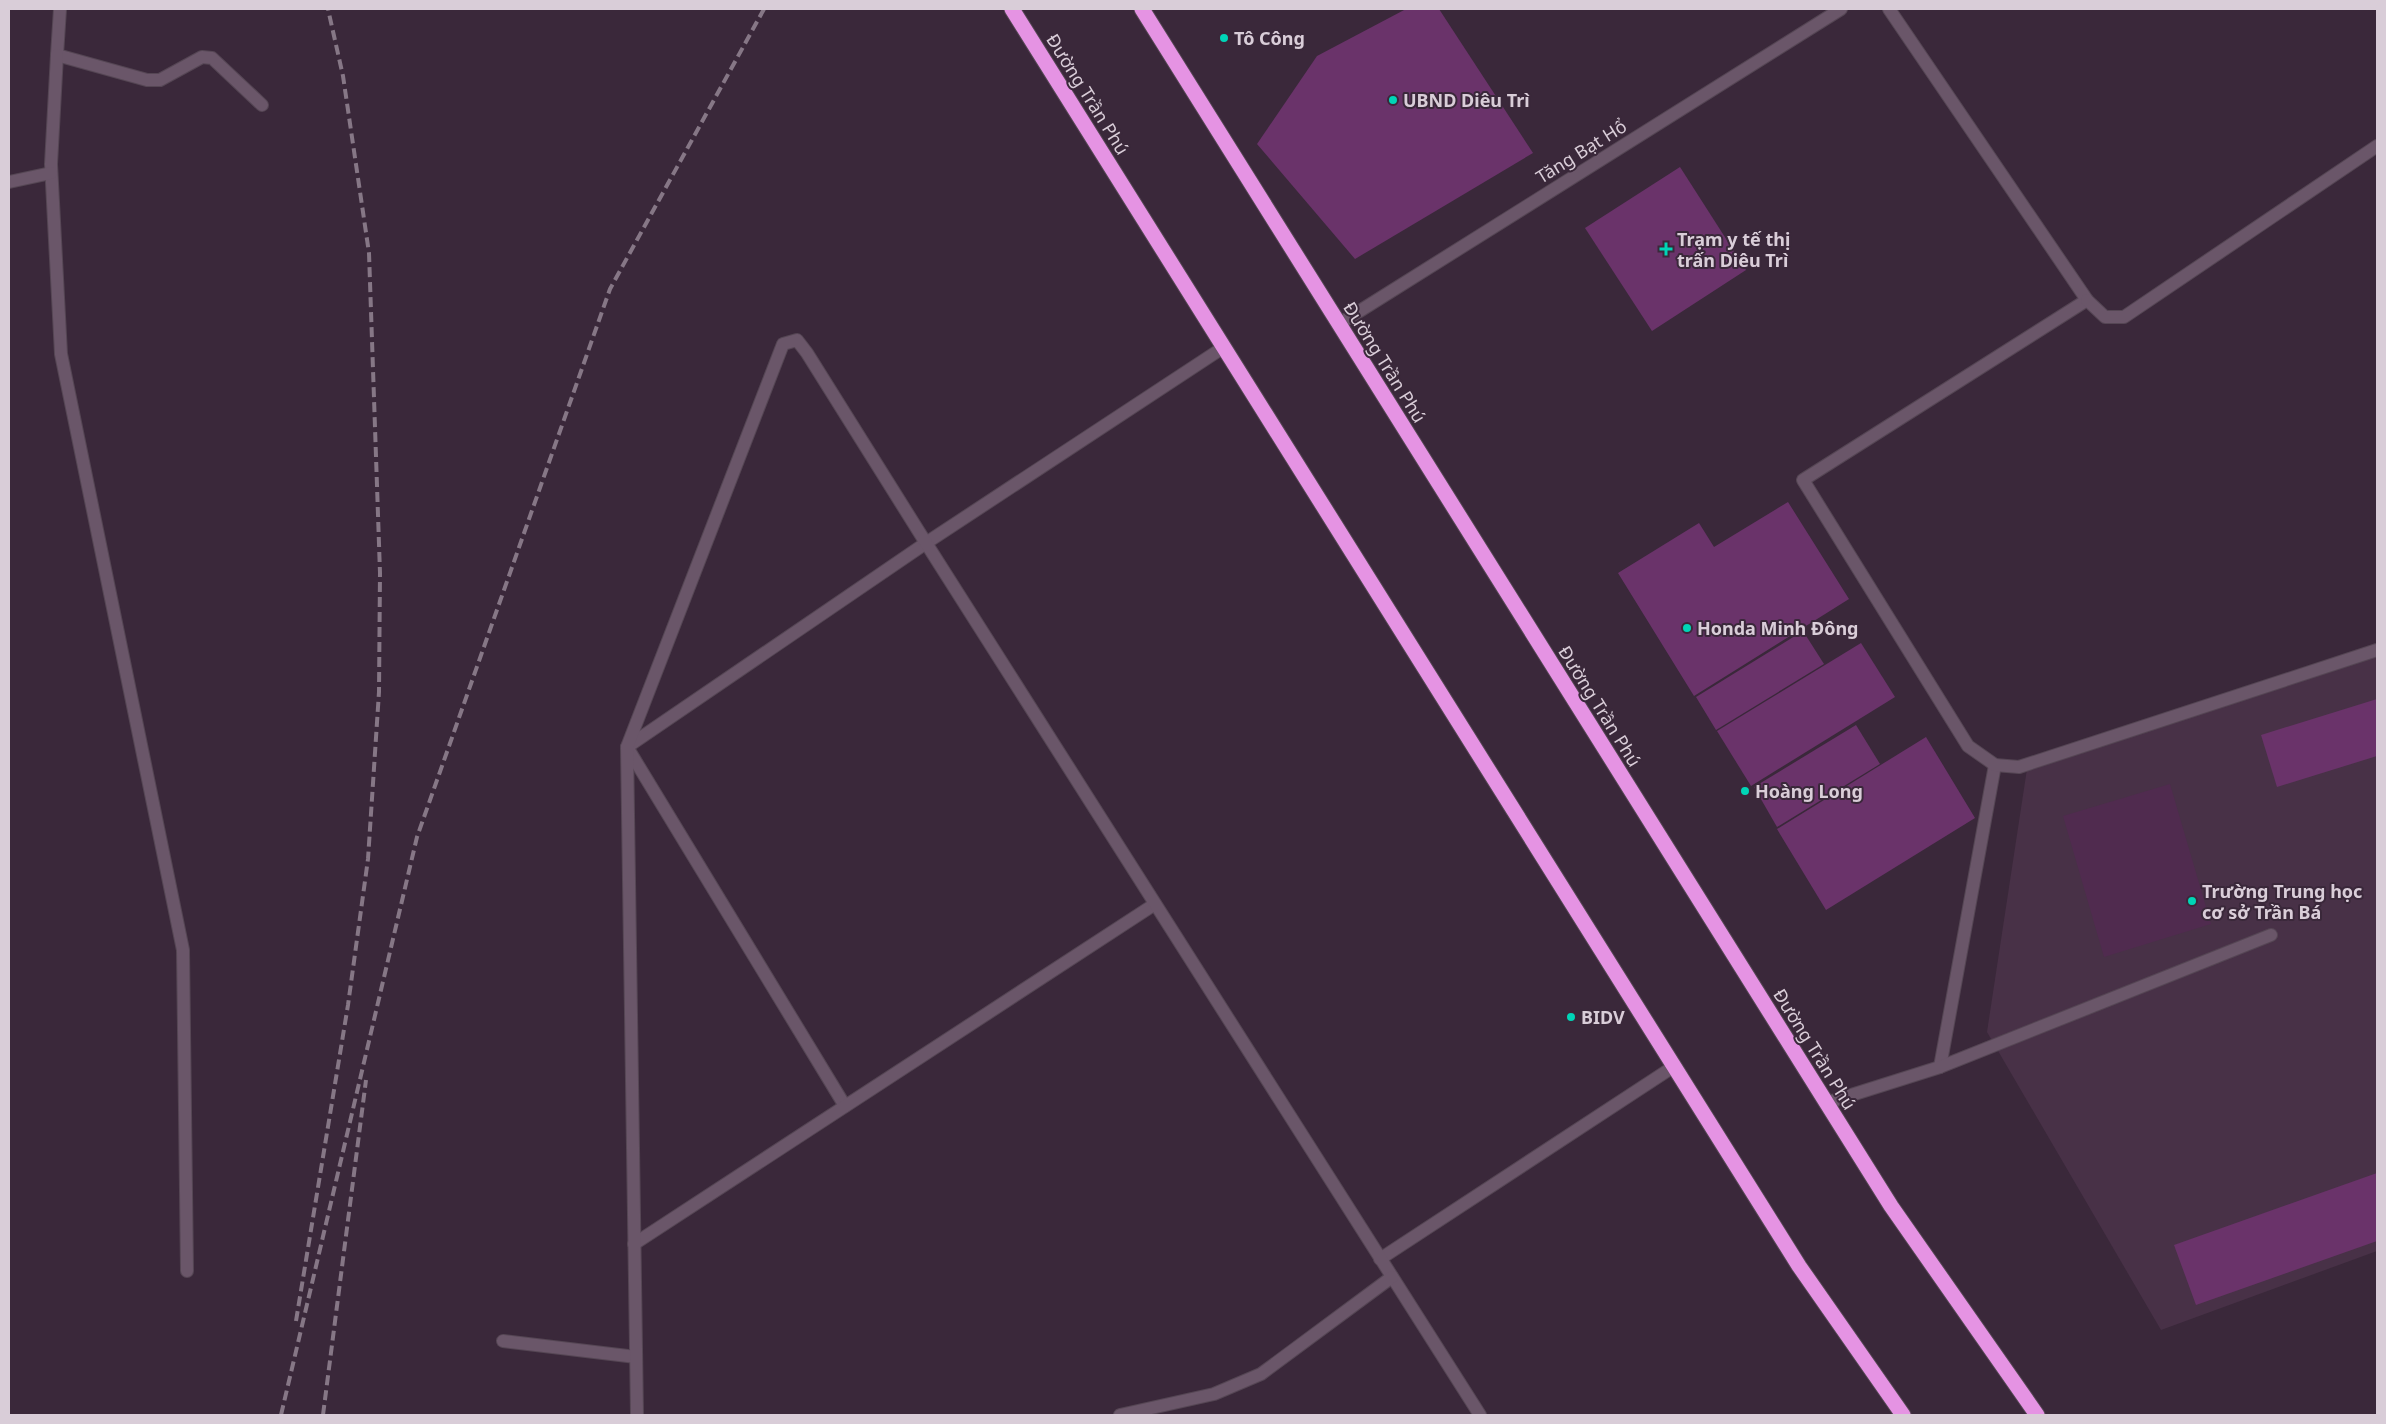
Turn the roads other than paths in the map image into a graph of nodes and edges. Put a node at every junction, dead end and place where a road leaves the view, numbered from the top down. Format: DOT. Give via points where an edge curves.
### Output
graph roads {
  1 [pos="60,9"];
  2 [pos="1012,9"];
  3 [pos="1142,9"];
  4 [pos="1841,9"];
  5 [pos="1889,9"];
  6 [pos="57,55"];
  7 [pos="262,106"];
  8 [pos="2377,146"];
  9 [pos="51,173"];
  10 [pos="9,182"];
  11 [pos="2087,300"];
  12 [pos="1339,324"];
  13 [pos="1224,347"];
  14 [pos="926,543"];
  15 [pos="2377,650"];
  16 [pos="627,747"];
  17 [pos="1995,765"];
  18 [pos="1155,904"];
  19 [pos="2271,936"];
  20 [pos="1673,1067"];
  21 [pos="1940,1067"];
  22 [pos="1826,1103"];
  23 [pos="845,1106"];
  24 [pos="634,1244"];
  25 [pos="1380,1259"];
  26 [pos="187,1271"];
  27 [pos="1392,1277"];
  28 [pos="503,1341"];
  29 [pos="636,1357"];
  30 [pos="637,1415"];
  31 [pos="1120,1415"];
  32 [pos="1480,1415"];
  33 [pos="1903,1415"];
  34 [pos="2037,1415"];
  1 -- 6 [label="street"];
  2 -- 13 [label="highway, Đường Trần Phú"];
  3 -- 12 [label="highway, Đường Trần Phú"];
  4 -- 12 [label="street, Tăng Bạt Hổ"];
  5 -- 11 [label="street"];
  6 -- 7 [label="street" via="147,80 160,80 202,57 212,58"];
  6 -- 9 [label="street"];
  8 -- 11 [label="street" via="2124,317 2104,316"];
  9 -- 10 [label="street"];
  9 -- 26 [label="street" via="61,354 183,950"];
  11 -- 17 [label="street" via="1803,480 1968,746"];
  12 -- 22 [label="highway, Đường Trần Phú"];
  13 -- 14 [label="street"];
  13 -- 20 [label="highway, Đường Trần Phú"];
  14 -- 16 [label="street"];
  14 -- 16 [label="street" via="807,353 797,340 783,344"];
  14 -- 18 [label="street"];
  15 -- 17 [label="street" via="2019,767"];
  16 -- 23 [label="street"];
  16 -- 24 [label="street"];
  17 -- 21 [label="street"];
  18 -- 23 [label="street"];
  18 -- 25 [label="street"];
  19 -- 21 [label="street"];
  20 -- 25 [label="street"];
  20 -- 33 [label="highway, Đường Trần Phú" via="1799,1266"];
  21 -- 22 [label="street"];
  22 -- 34 [label="highway, Đường Trần Phú" via="1891,1206"];
  23 -- 24 [label="street"];
  24 -- 29 [label="street"];
  25 -- 27 [label="street"];
  27 -- 31 [label="street" via="1261,1374 1214,1394"];
  27 -- 32 [label="street"];
  28 -- 29 [label="street"];
  29 -- 30 [label="street"];
}
